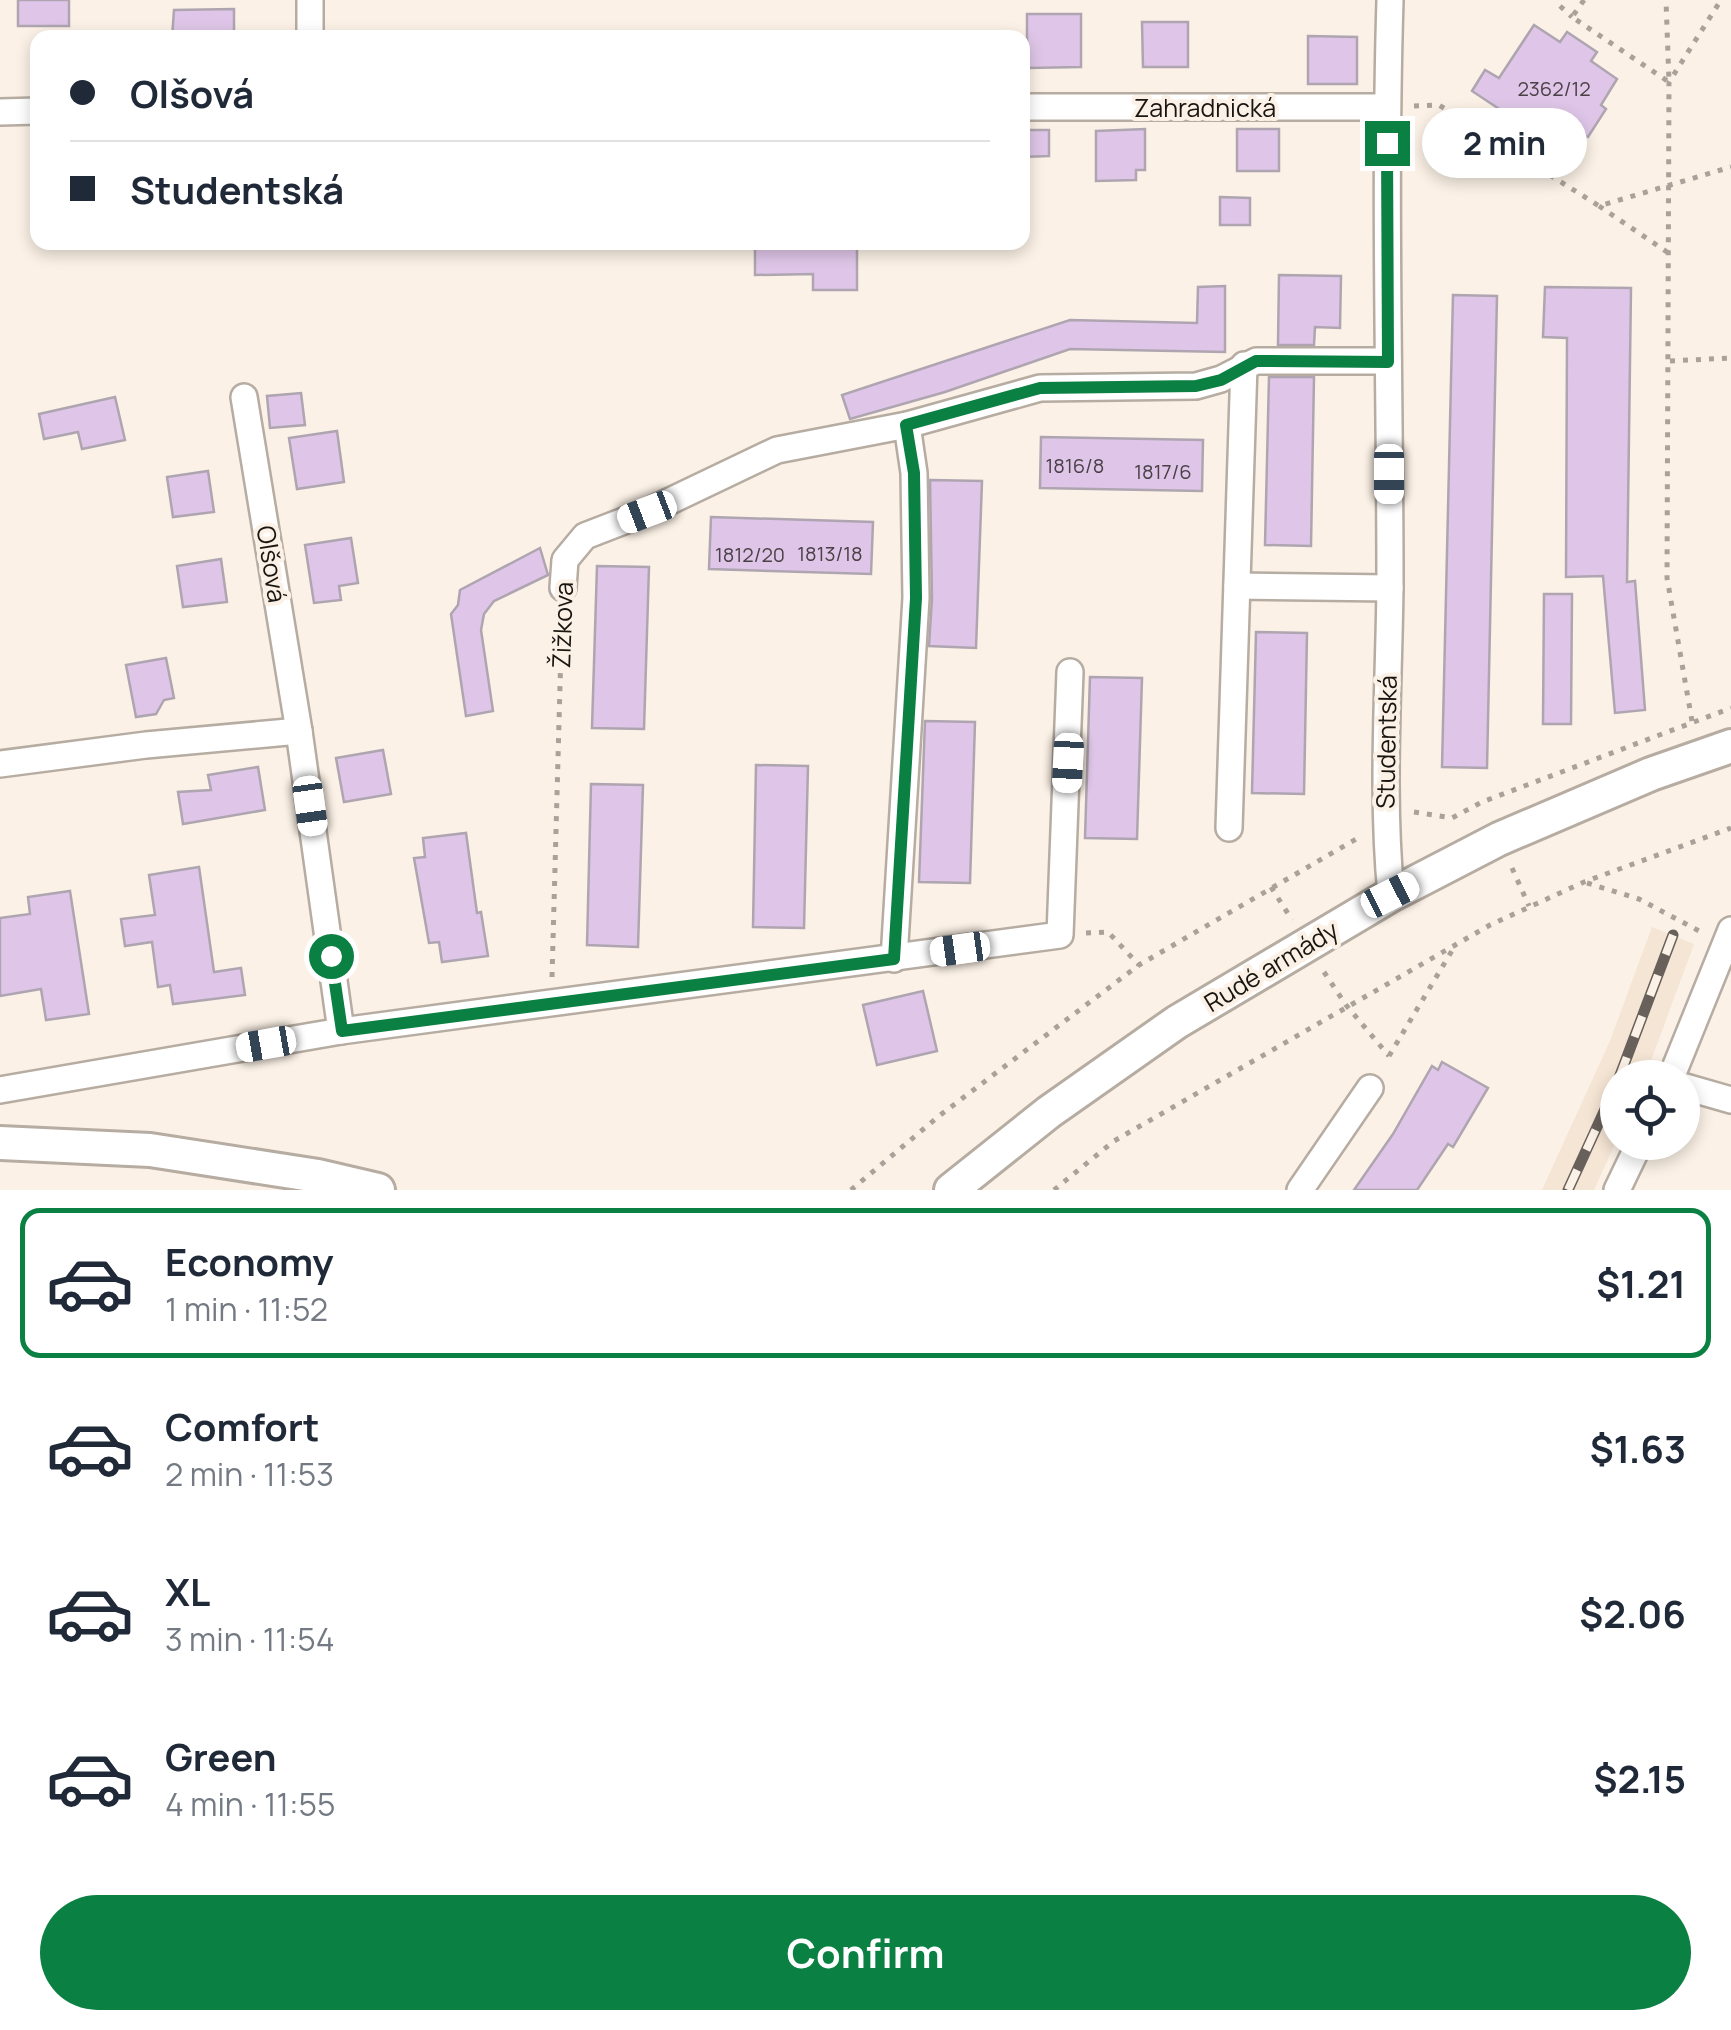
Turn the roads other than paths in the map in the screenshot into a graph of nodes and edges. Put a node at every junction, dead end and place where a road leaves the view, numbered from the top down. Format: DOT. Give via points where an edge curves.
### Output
graph roads {
  1 [pos="310,0"];
  2 [pos="1390,0"];
  3 [pos="310,30"];
  4 [pos="1030,107"];
  5 [pos="1387,107"];
  6 [pos="30,111"];
  7 [pos="0,112"];
  8 [pos="1388,362"];
  9 [pos="1244,365"];
  10 [pos="244,398"];
  11 [pos="906,425"];
  12 [pos="1237,586"];
  13 [pos="563,588"];
  14 [pos="1390,588"];
  15 [pos="1070,672"];
  16 [pos="299,730"];
  17 [pos="1731,746"];
  18 [pos="0,764"];
  19 [pos="1228,828"];
  20 [pos="1390,895"];
  21 [pos="1728,938"];
  22 [pos="894,959"];
  23 [pos="342,1031"];
  24 [pos="1679,1060"];
  25 [pos="1370,1088"];
  26 [pos="0,1090"];
  27 [pos="1700,1091"];
  28 [pos="1731,1100"];
  29 [pos="0,1143"];
  30 [pos="1631,1160"];
  31 [pos="378,1190"];
  32 [pos="950,1190"];
  33 [pos="1300,1190"];
  34 [pos="1617,1190"];
  1 -- 3 [label="street"];
  2 -- 5 [label="street, Studentská"];
  4 -- 5 [label="street, Zahradnická"];
  5 -- 8 [label="street, Studentská"];
  6 -- 7 [label="street"];
  8 -- 9 [label="street, Žižkova"];
  8 -- 14 [label="street, Studentská"];
  9 -- 11 [label="street, Žižkova" via="1196,386 1040,388"];
  9 -- 12 [label="street"];
  10 -- 16 [label="street, Olšová"];
  11 -- 13 [label="street, Žižkova" via="777,450 586,536 565,560"];
  11 -- 22 [label="street" via="914,473 916,598"];
  12 -- 14 [label="street"];
  12 -- 19 [label="street"];
  14 -- 20 [label="street, Studentská" via="1384,826"];
  15 -- 22 [label="street" via="1060,935"];
  16 -- 18 [label="street"];
  16 -- 23 [label="street, Olšová"];
  17 -- 20 [label="main road, Rudé armády" via="1499,839"];
  20 -- 32 [label="main road, Rudé armády" via="1177,1022"];
  21 -- 24 [label="street"];
  22 -- 23 [label="street"];
  23 -- 26 [label="street"];
  25 -- 33 [label="street"];
  27 -- 28 [label="street"];
  29 -- 31 [label="main road" via="150,1150"];
  30 -- 34 [label="street"];
}
